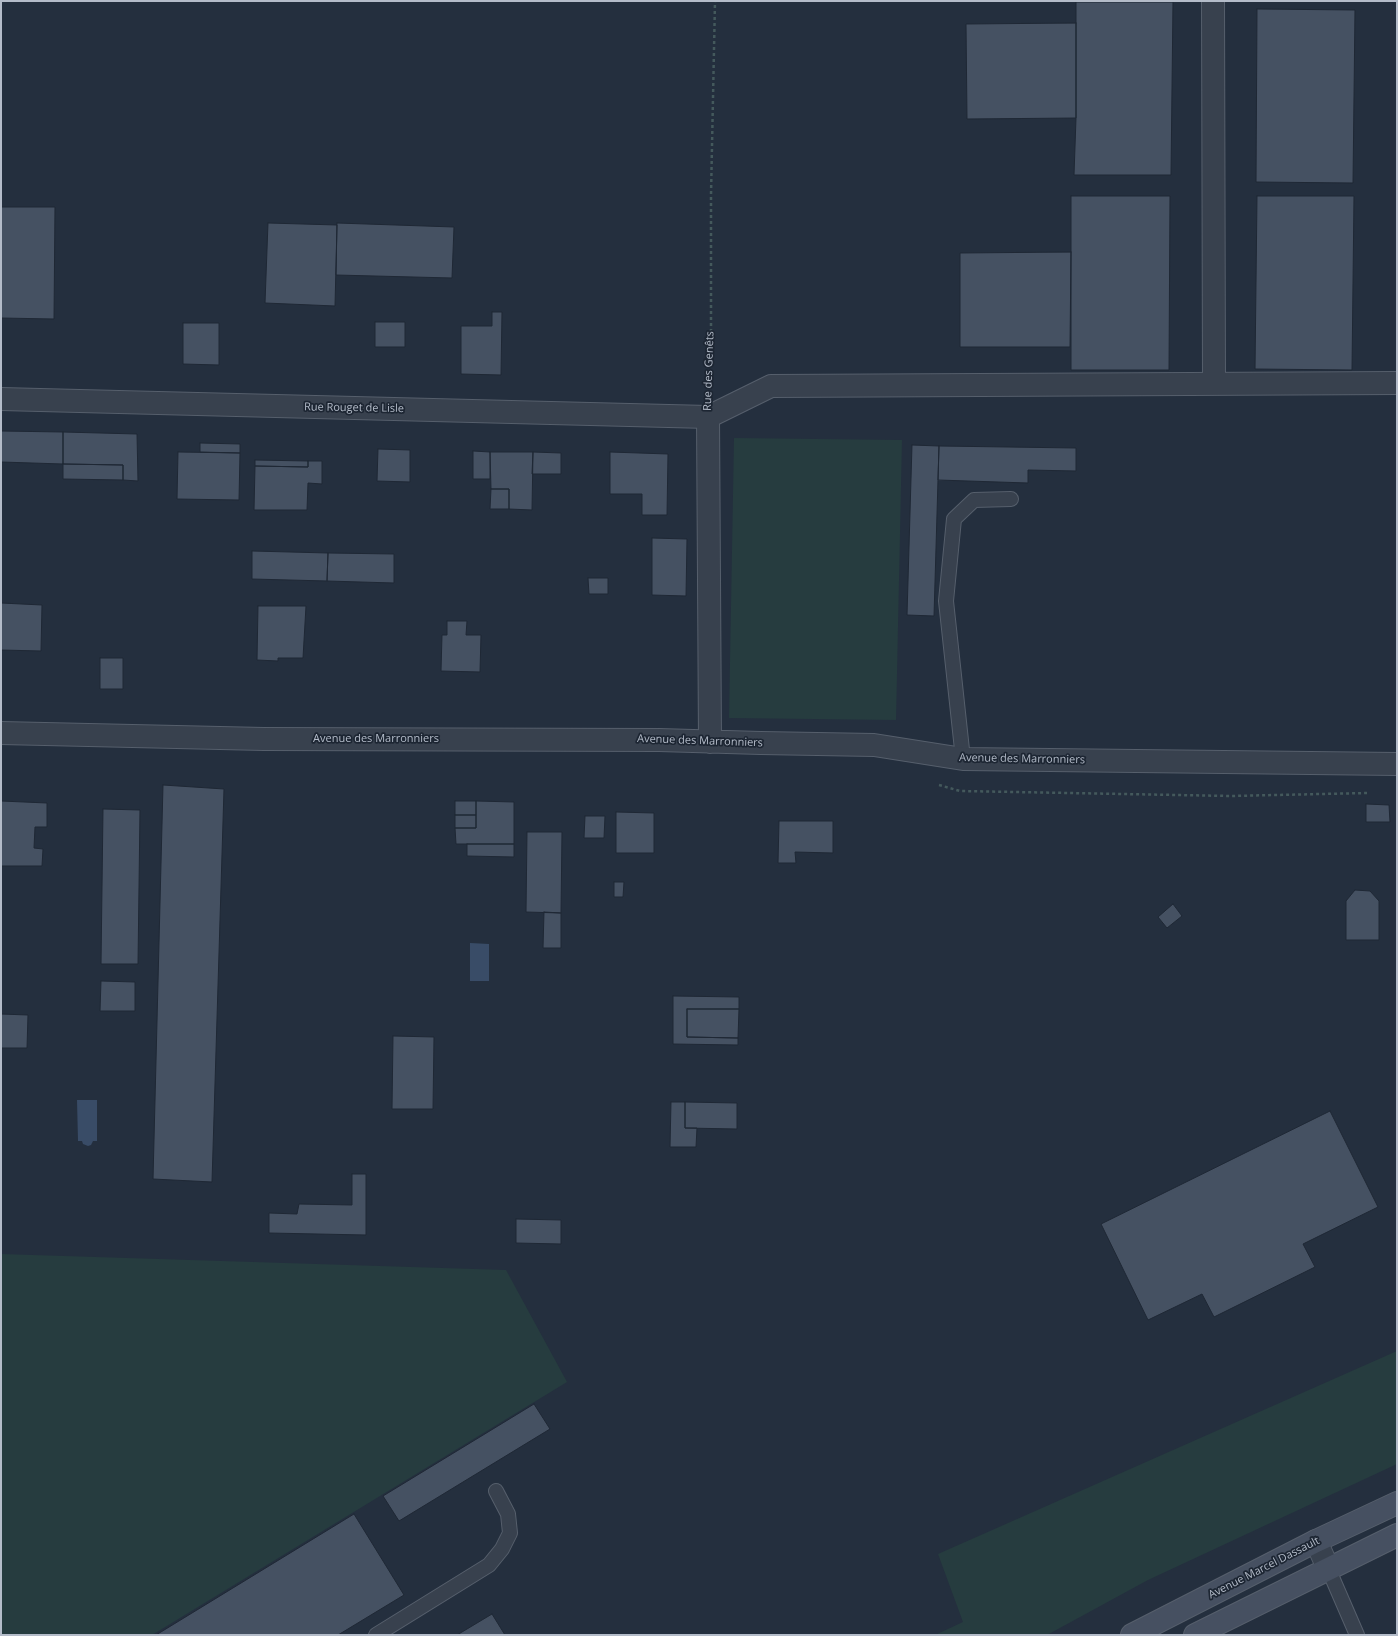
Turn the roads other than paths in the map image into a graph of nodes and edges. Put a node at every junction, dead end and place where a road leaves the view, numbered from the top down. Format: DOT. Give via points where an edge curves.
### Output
graph roads {
  1 [pos="1212,1"];
  2 [pos="1397,383"];
  3 [pos="1214,384"];
  4 [pos="1,399"];
  5 [pos="708,417"];
  6 [pos="1011,499"];
  7 [pos="1,734"];
  8 [pos="710,742"];
  9 [pos="963,759"];
  10 [pos="1397,764"];
  11 [pos="496,1491"];
  12 [pos="1397,1503"];
  13 [pos="1397,1535"];
  14 [pos="1316,1541"];
  15 [pos="1328,1568"];
  16 [pos="376,1635"];
  17 [pos="1132,1635"];
  18 [pos="1195,1635"];
  19 [pos="1357,1635"];
  1 -- 3 [label="street"];
  2 -- 3 [label="street"];
  3 -- 5 [label="street" via="771,386"];
  4 -- 5 [label="street, Rue Rouget de Lisle"];
  5 -- 8 [label="street, Rue des Genêts"];
  6 -- 9 [label="lane" via="974,500 954,519 946,601"];
  7 -- 8 [label="street, Avenue des Marronniers" via="264,739"];
  8 -- 9 [label="street, Avenue des Marronniers" via="874,745"];
  9 -- 10 [label="street, Avenue des Marronniers"];
  11 -- 16 [label="lane" via="508,1514 510,1533 502,1549 489,1565"];
  12 -- 14 [label="main road, Avenue Marcel Dassault"];
  13 -- 15 [label="main road"];
  14 -- 15 [label="street"];
  14 -- 17 [label="main road, Avenue Marcel Dassault"];
  15 -- 18 [label="main road"];
  15 -- 19 [label="lane"];
}
